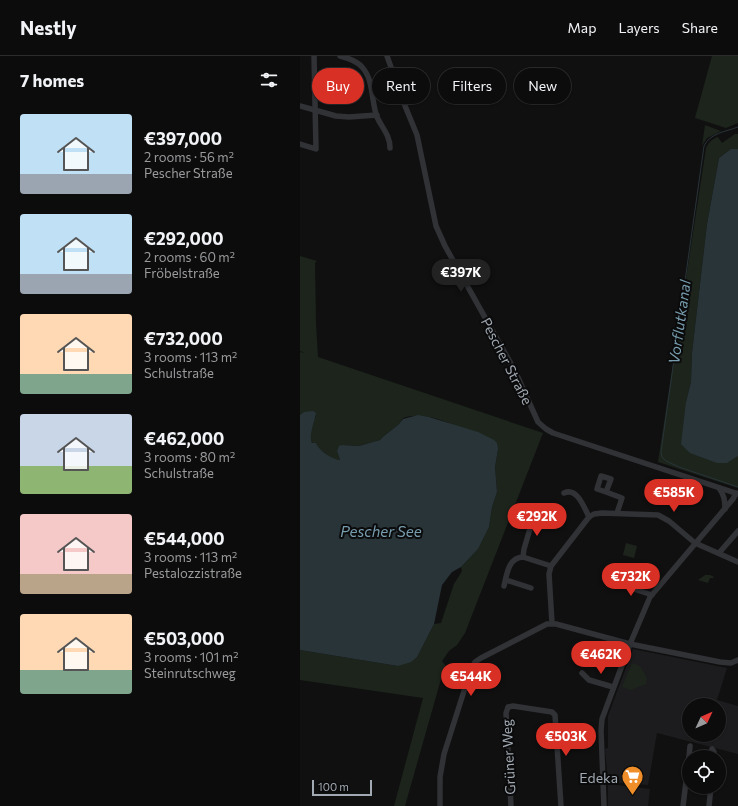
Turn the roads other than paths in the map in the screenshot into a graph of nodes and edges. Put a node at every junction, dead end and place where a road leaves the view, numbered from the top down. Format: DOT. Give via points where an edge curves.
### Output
graph roads {
  1 [pos="314,56"];
  2 [pos="340,56"];
  3 [pos="387,56"];
  4 [pos="300,106"];
  5 [pos="315,111"];
  6 [pos="377,115"];
  7 [pos="300,144"];
  8 [pos="390,148"];
  9 [pos="719,488"];
  10 [pos="606,492"];
  11 [pos="564,493"];
  12 [pos="737,494"];
  13 [pos="524,508"];
  14 [pos="725,509"];
  15 [pos="535,512"];
  16 [pos="617,513"];
  17 [pos="544,515"];
  18 [pos="590,517"];
  19 [pos="738,531"];
  20 [pos="695,543"];
  21 [pos="718,553"];
  22 [pos="523,557"];
  23 [pos="738,562"];
  24 [pos="551,566"];
  25 [pos="624,581"];
  26 [pos="531,588"];
  27 [pos="652,595"];
  28 [pos="552,623"];
  29 [pos="630,644"];
  30 [pos="738,660"];
  31 [pos="582,674"];
  32 [pos="613,687"];
  33 [pos="690,746"];
  34 [pos="690,750"];
  35 [pos="685,794"];
  36 [pos="710,794"];
  37 [pos="440,806"];
  38 [pos="511,806"];
  39 [pos="561,806"];
  40 [pos="604,806"];
  41 [pos="684,806"];
  42 [pos="709,806"];
  1 -- 5 [label="street"];
  2 -- 6 [label="street" via="357,63 365,71"];
  3 -- 9 [label="street, Pescher Straße" via="417,135 436,226 515,370 538,422 553,433"];
  4 -- 5 [label="street"];
  5 -- 6 [label="street" via="349,117"];
  5 -- 7 [label="street" via="316,149"];
  6 -- 8 [label="street" via="388,137"];
  9 -- 12 [label="street, Pescher Straße"];
  9 -- 14 [label="street" via="724,494"];
  10 -- 16 [label="street" via="622,498"];
  11 -- 18 [label="street" via="567,491 576,494"];
  12 -- 14 [label="street"];
  13 -- 15 [label="street"];
  14 -- 20 [label="street"];
  15 -- 17 [label="street"];
  15 -- 22 [label="street"];
  16 -- 18 [label="street" via="594,514"];
  16 -- 20 [label="street" via="662,517"];
  18 -- 24 [label="street"];
  19 -- 21 [label="street"];
  20 -- 21 [label="street"];
  20 -- 27 [label="street"];
  21 -- 23 [label="street"];
  22 -- 24 [label="street"];
  22 -- 26 [label="street" via="512,561 505,583"];
  24 -- 28 [label="street" via="549,574"];
  25 -- 27 [label="street" via="631,588"];
  27 -- 29 [label="street"];
  28 -- 29 [label="street"];
  28 -- 37 [label="street" via="475,662 444,754 440,777"];
  29 -- 30 [label="street" via="720,662 731,663"];
  29 -- 32 [label="street"];
  31 -- 32 [label="street" via="589,680"];
  32 -- 40 [label="street" via="601,723"];
  33 -- 34 [label="street"];
  35 -- 41 [label="street"];
  36 -- 42 [label="street"];
  38 -- 39 [label="street, Grüner Weg" via="506,713 508,707 513,706 552,712 555,715"];
}
